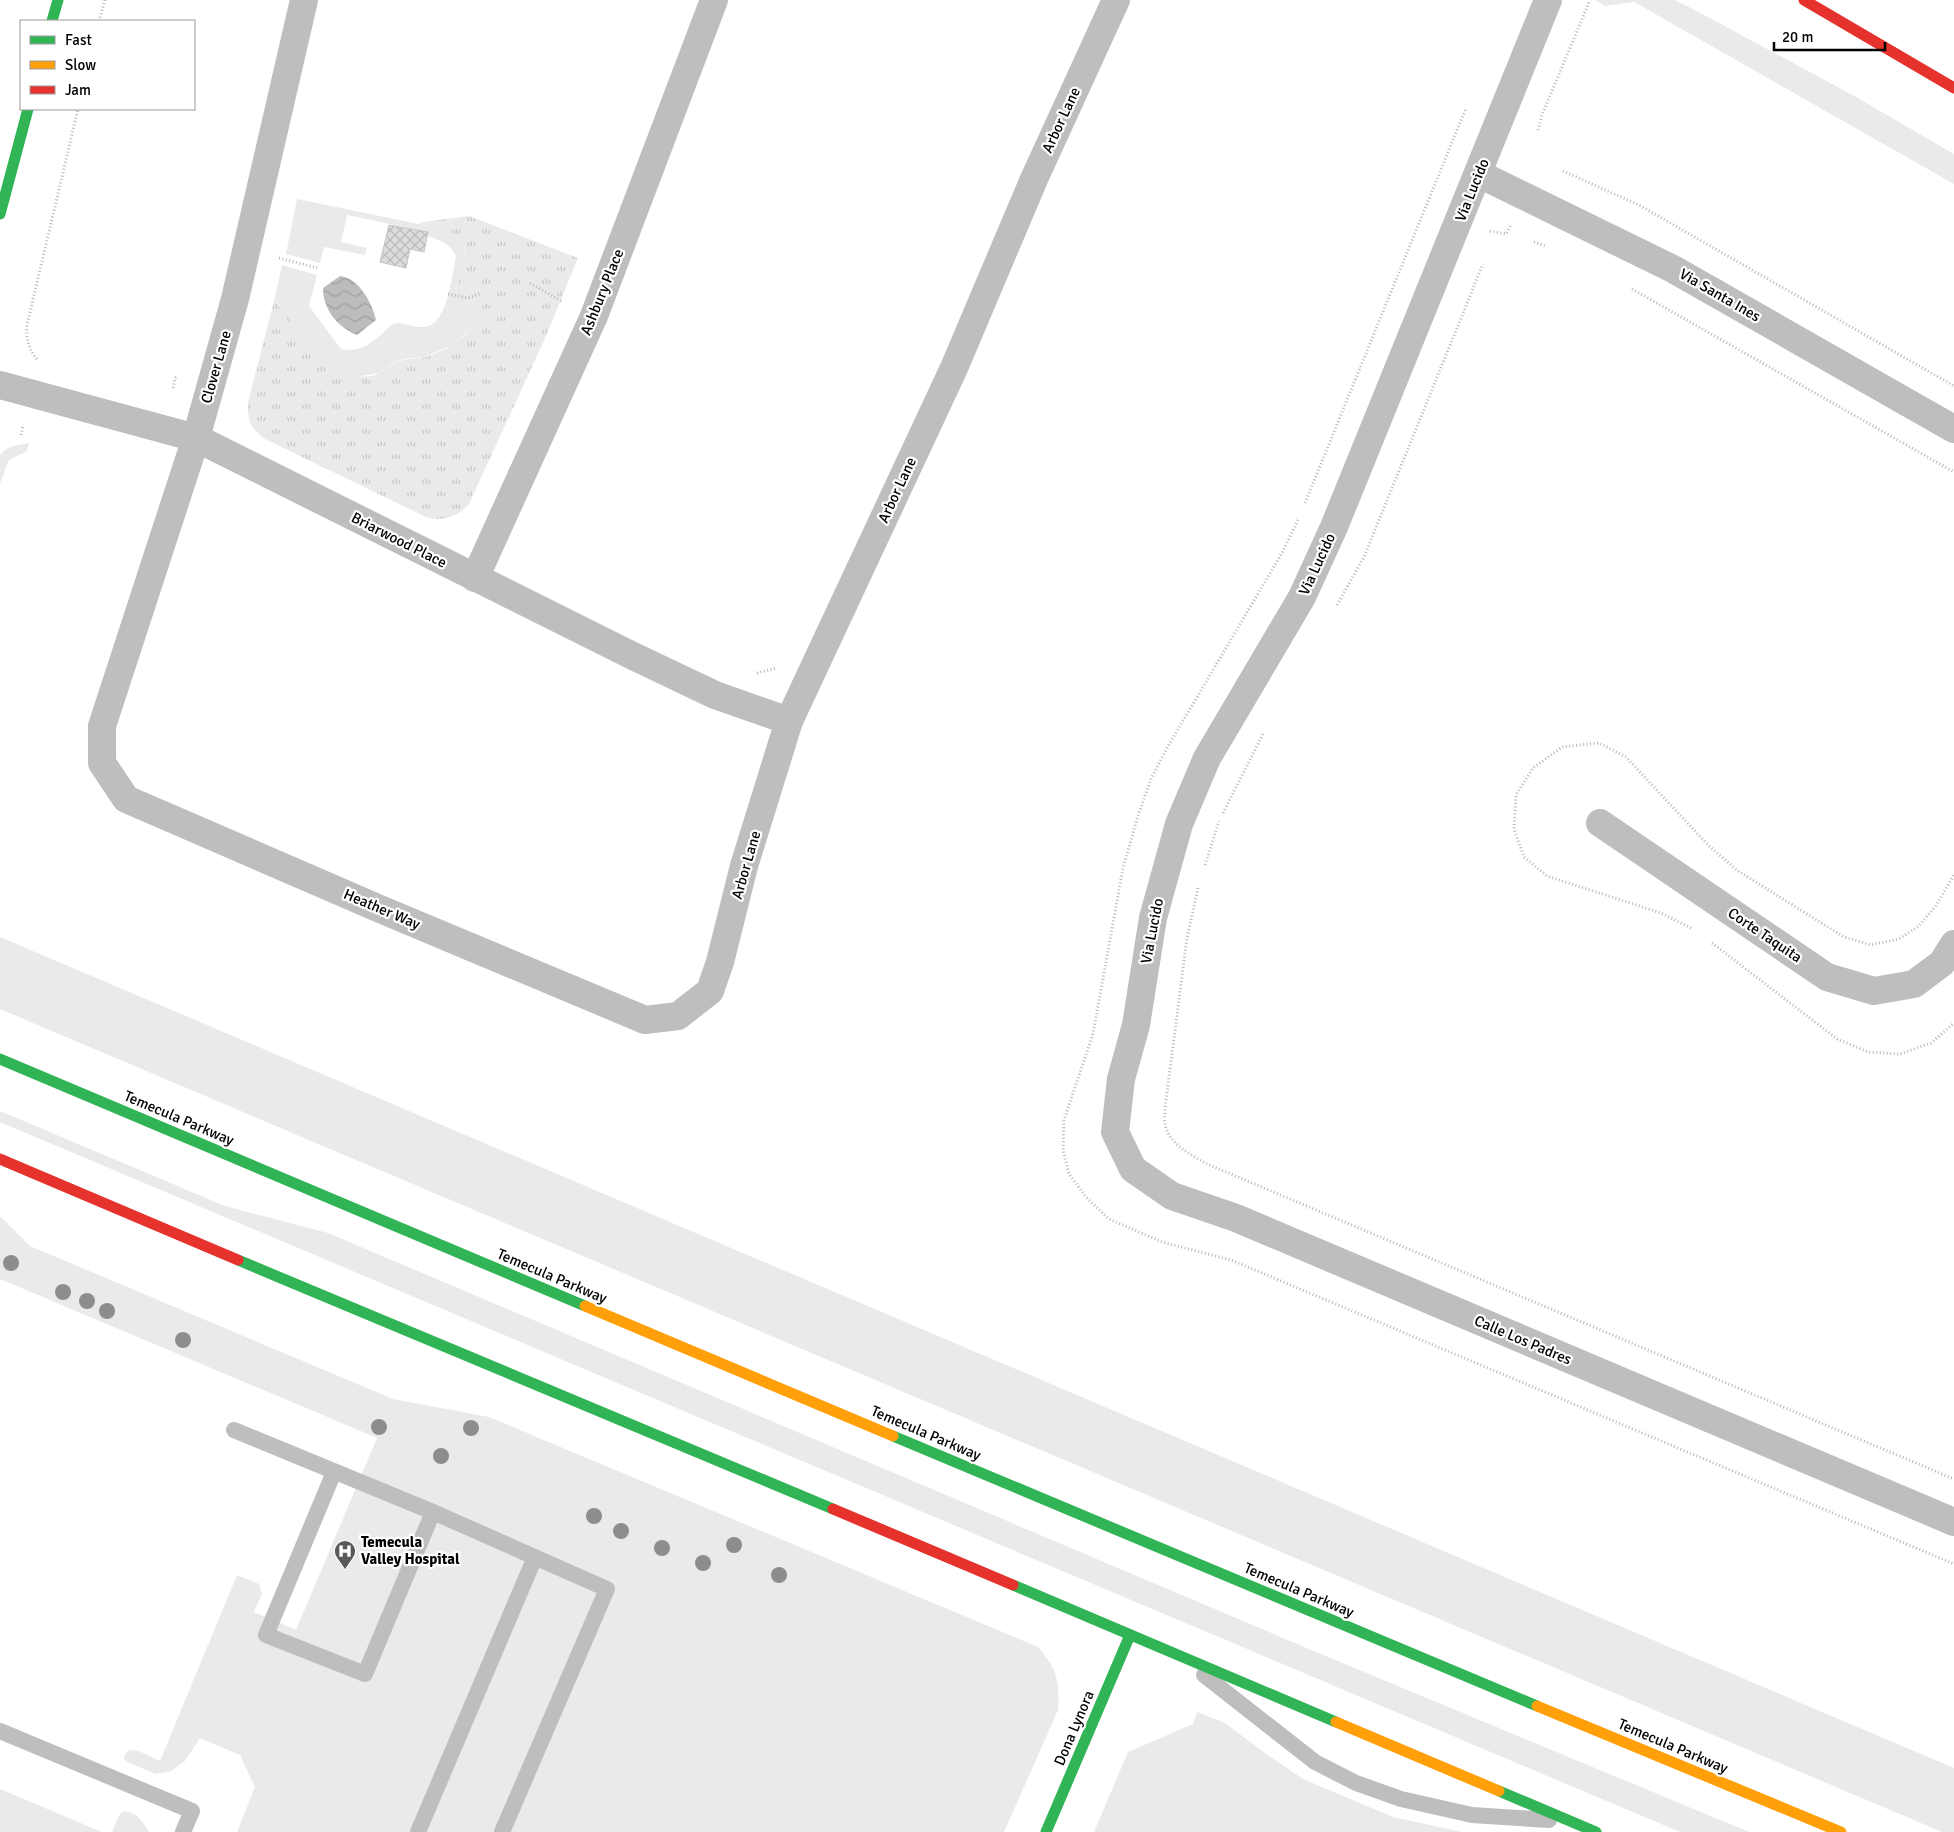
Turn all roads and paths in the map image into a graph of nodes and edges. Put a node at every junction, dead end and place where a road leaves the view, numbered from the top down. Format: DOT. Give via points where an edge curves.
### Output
graph roads {
  1 [pos="58,0"];
  2 [pos="105,0"];
  3 [pos="304,0"];
  4 [pos="714,0"];
  5 [pos="1116,0"];
  6 [pos="1548,0"];
  7 [pos="1590,0"];
  8 [pos="1804,0"];
  9 [pos="52,20"];
  10 [pos="100,20"];
  11 [pos="1954,88"];
  12 [pos="1469,100"];
  13 [pos="28,110"];
  14 [pos="78,110"];
  15 [pos="1538,130"];
  16 [pos="1563,171"];
  17 [pos="1479,174"];
  18 [pos="0,214"];
  19 [pos="1534,242"];
  20 [pos="1549,247"];
  21 [pos="278,258"];
  22 [pos="1483,264"];
  23 [pos="318,268"];
  24 [pos="530,284"];
  25 [pos="1631,288"];
  26 [pos="481,293"];
  27 [pos="448,294"];
  28 [pos="564,303"];
  29 [pos="0,386"];
  30 [pos="1954,386"];
  31 [pos="31,394"];
  32 [pos="1954,429"];
  33 [pos="20,435"];
  34 [pos="196,438"];
  35 [pos="1954,472"];
  36 [pos="1304,505"];
  37 [pos="1301,514"];
  38 [pos="475,578"];
  39 [pos="1336,608"];
  40 [pos="789,720"];
  41 [pos="102,726"];
  42 [pos="1267,727"];
  43 [pos="1600,823"];
  44 [pos="1204,869"];
  45 [pos="1199,886"];
  46 [pos="1948,954"];
  47 [pos="710,991"];
  48 [pos="0,1059"];
  49 [pos="1115,1132"];
  50 [pos="0,1159"];
  51 [pos="234,1430"];
  52 [pos="334,1472"];
  53 [pos="1954,1479"];
  54 [pos="433,1512"];
  55 [pos="1954,1522"];
  56 [pos="535,1557"];
  57 [pos="1954,1564"];
  58 [pos="1130,1635"];
  59 [pos="1178,1654"];
  60 [pos="0,1731"];
  61 [pos="1570,1821"];
  62 [pos="183,1832"];
  63 [pos="418,1832"];
  64 [pos="502,1832"];
  65 [pos="1046,1832"];
  66 [pos="1596,1832"];
  67 [pos="1841,1832"];
  1 -- 9 [label="main road"];
  2 -- 10 [label="path"];
  3 -- 34 [label="street, Clover Lane" via="236,299"];
  4 -- 38 [label="street, Ashbury Place" via="594,316"];
  5 -- 40 [label="street, Arbor Lane" via="1034,179 954,368"];
  6 -- 17 [label="street, Via Lucido"];
  7 -- 15 [label="path"];
  8 -- 11 [label="main road"];
  12 -- 36 [label="path"];
  13 -- 18 [label="main road"];
  14 -- 31 [label="path" via="26,325 26,340 39,361"];
  16 -- 30 [label="path" via="1639,205"];
  17 -- 32 [label="street, Via Santa Ines" via="1673,269"];
  17 -- 49 [label="street, Via Lucido" via="1302,597 1207,758 1180,824 1152,918 1136,1025 1121,1079"];
  19 -- 20 [label="path"];
  21 -- 23 [label="path"];
  22 -- 39 [label="path" via="1364,558"];
  24 -- 28 [label="path"];
  25 -- 35 [label="path"];
  26 -- 27 [label="path" via="468,298"];
  29 -- 31 [label="street, Briarwood Place"];
  31 -- 33 [label="path"];
  31 -- 34 [label="street, Briarwood Place"];
  34 -- 38 [label="street, Briarwood Place"];
  34 -- 41 [label="street, Clover Lane"];
  37 -- 57 [label="path" via="1282,553 1167,748 1138,816 1123,868 1093,1034 1064,1120 1063,1150 1070,1174 1086,1197 1109,1219 1129,1228 1162,1242 1230,1260"];
  38 -- 40 [label="street, Briarwood Place" via="716,695"];
  40 -- 47 [label="street, Arbor Lane"];
  41 -- 47 [label="street, Heather Way" via="102,764 126,799 645,1020 678,1016"];
  42 -- 44 [label="path" via="1220,819"];
  43 -- 46 [label="street, Corte Taquita" via="1827,977 1874,991 1914,984"];
  45 -- 53 [label="path" via="1187,938 1165,1108 1165,1126 1185,1152"];
  48 -- 67 [label="main road, Temecula Parkway" via="1146,1543"];
  49 -- 55 [label="street, Calle Los Padres" via="1133,1169 1172,1196 1236,1218"];
  50 -- 58 [label="main road"];
  51 -- 52 [label="lane"];
  52 -- 54 [label="lane"];
  52 -- 54 [label="lane" via="266,1634 365,1674"];
  54 -- 56 [label="lane"];
  56 -- 63 [label="lane"];
  56 -- 64 [label="lane" via="608,1588"];
  58 -- 59 [label="main road"];
  58 -- 65 [label="main road, Dona Lynora"];
  59 -- 61 [label="main road"];
  59 -- 61 [label="lane" via="1315,1762 1356,1783 1401,1799 1472,1815"];
  60 -- 62 [label="lane" via="192,1811"];
  61 -- 66 [label="main road"];
}
